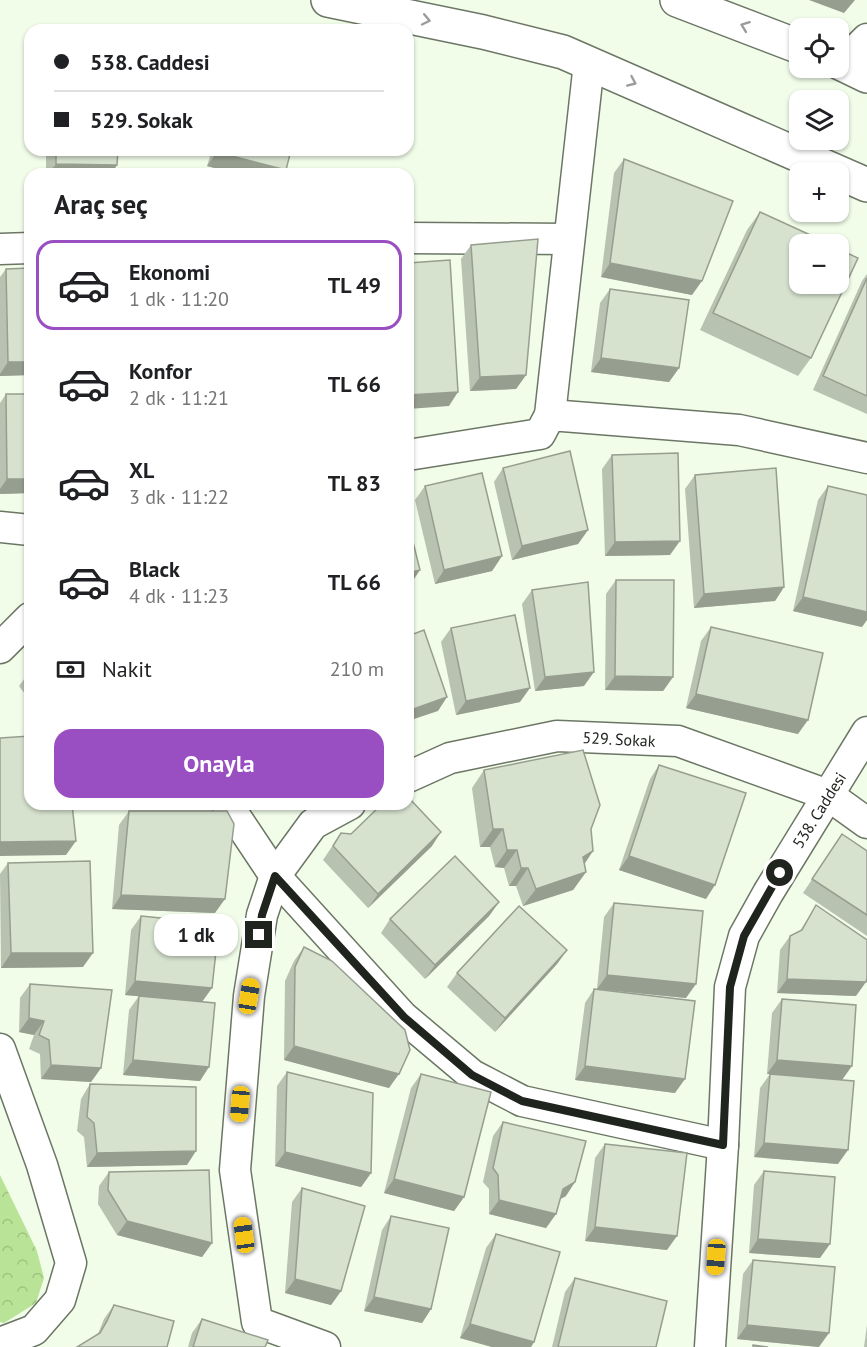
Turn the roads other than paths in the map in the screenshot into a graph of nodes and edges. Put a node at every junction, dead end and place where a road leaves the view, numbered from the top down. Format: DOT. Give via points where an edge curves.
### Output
graph roads {
  1 [pos="328,0"];
  2 [pos="677,0"];
  3 [pos="867,39"];
  4 [pos="789,43"];
  5 [pos="589,63"];
  6 [pos="849,67"];
  7 [pos="867,185"];
  8 [pos="414,238"];
  9 [pos="569,239"];
  10 [pos="24,248"];
  11 [pos="0,249"];
  12 [pos="550,415"];
  13 [pos="414,454"];
  14 [pos="867,458"];
  15 [pos="0,527"];
  16 [pos="24,529"];
  17 [pos="24,624"];
  18 [pos="0,648"];
  19 [pos="867,732"];
  20 [pos="414,774"];
  21 [pos="828,795"];
  22 [pos="231,810"];
  23 [pos="339,810"];
  24 [pos="867,823"];
  25 [pos="275,876"];
  26 [pos="0,1049"];
  27 [pos="723,1145"];
  28 [pos="0,1343"];
  29 [pos="325,1347"];
  30 [pos="710,1347"];
  1 -- 5 [label="main road, one-way" via="483,32 563,52"];
  4 -- 2 [label="main road, one-way"];
  3 -- 6 [label="street"];
  5 -- 7 [label="main road, one-way"];
  5 -- 9 [label="street"];
  8 -- 9 [label="street"];
  9 -- 12 [label="street"];
  10 -- 11 [label="street"];
  12 -- 13 [label="street" via="540,434"];
  12 -- 14 [label="street" via="738,430"];
  15 -- 16 [label="street"];
  17 -- 18 [label="street"];
  19 -- 21 [label="street, 538. Caddesi"];
  20 -- 21 [label="street, 529. Sokak" via="450,758 557,736 678,741"];
  21 -- 24 [label="street, 529. Sokak"];
  21 -- 27 [label="street, 538. Caddesi" via="744,936 730,987"];
  22 -- 25 [label="street"];
  23 -- 25 [label="street" via="313,824"];
  25 -- 27 [label="street" via="404,1017 472,1075 522,1101"];
  25 -- 29 [label="street" via="262,915 249,996 235,1170 256,1322"];
  26 -- 28 [label="street" via="42,1165 71,1263 60,1300 34,1330"];
  27 -- 30 [label="street, 538. Caddesi"];
}
